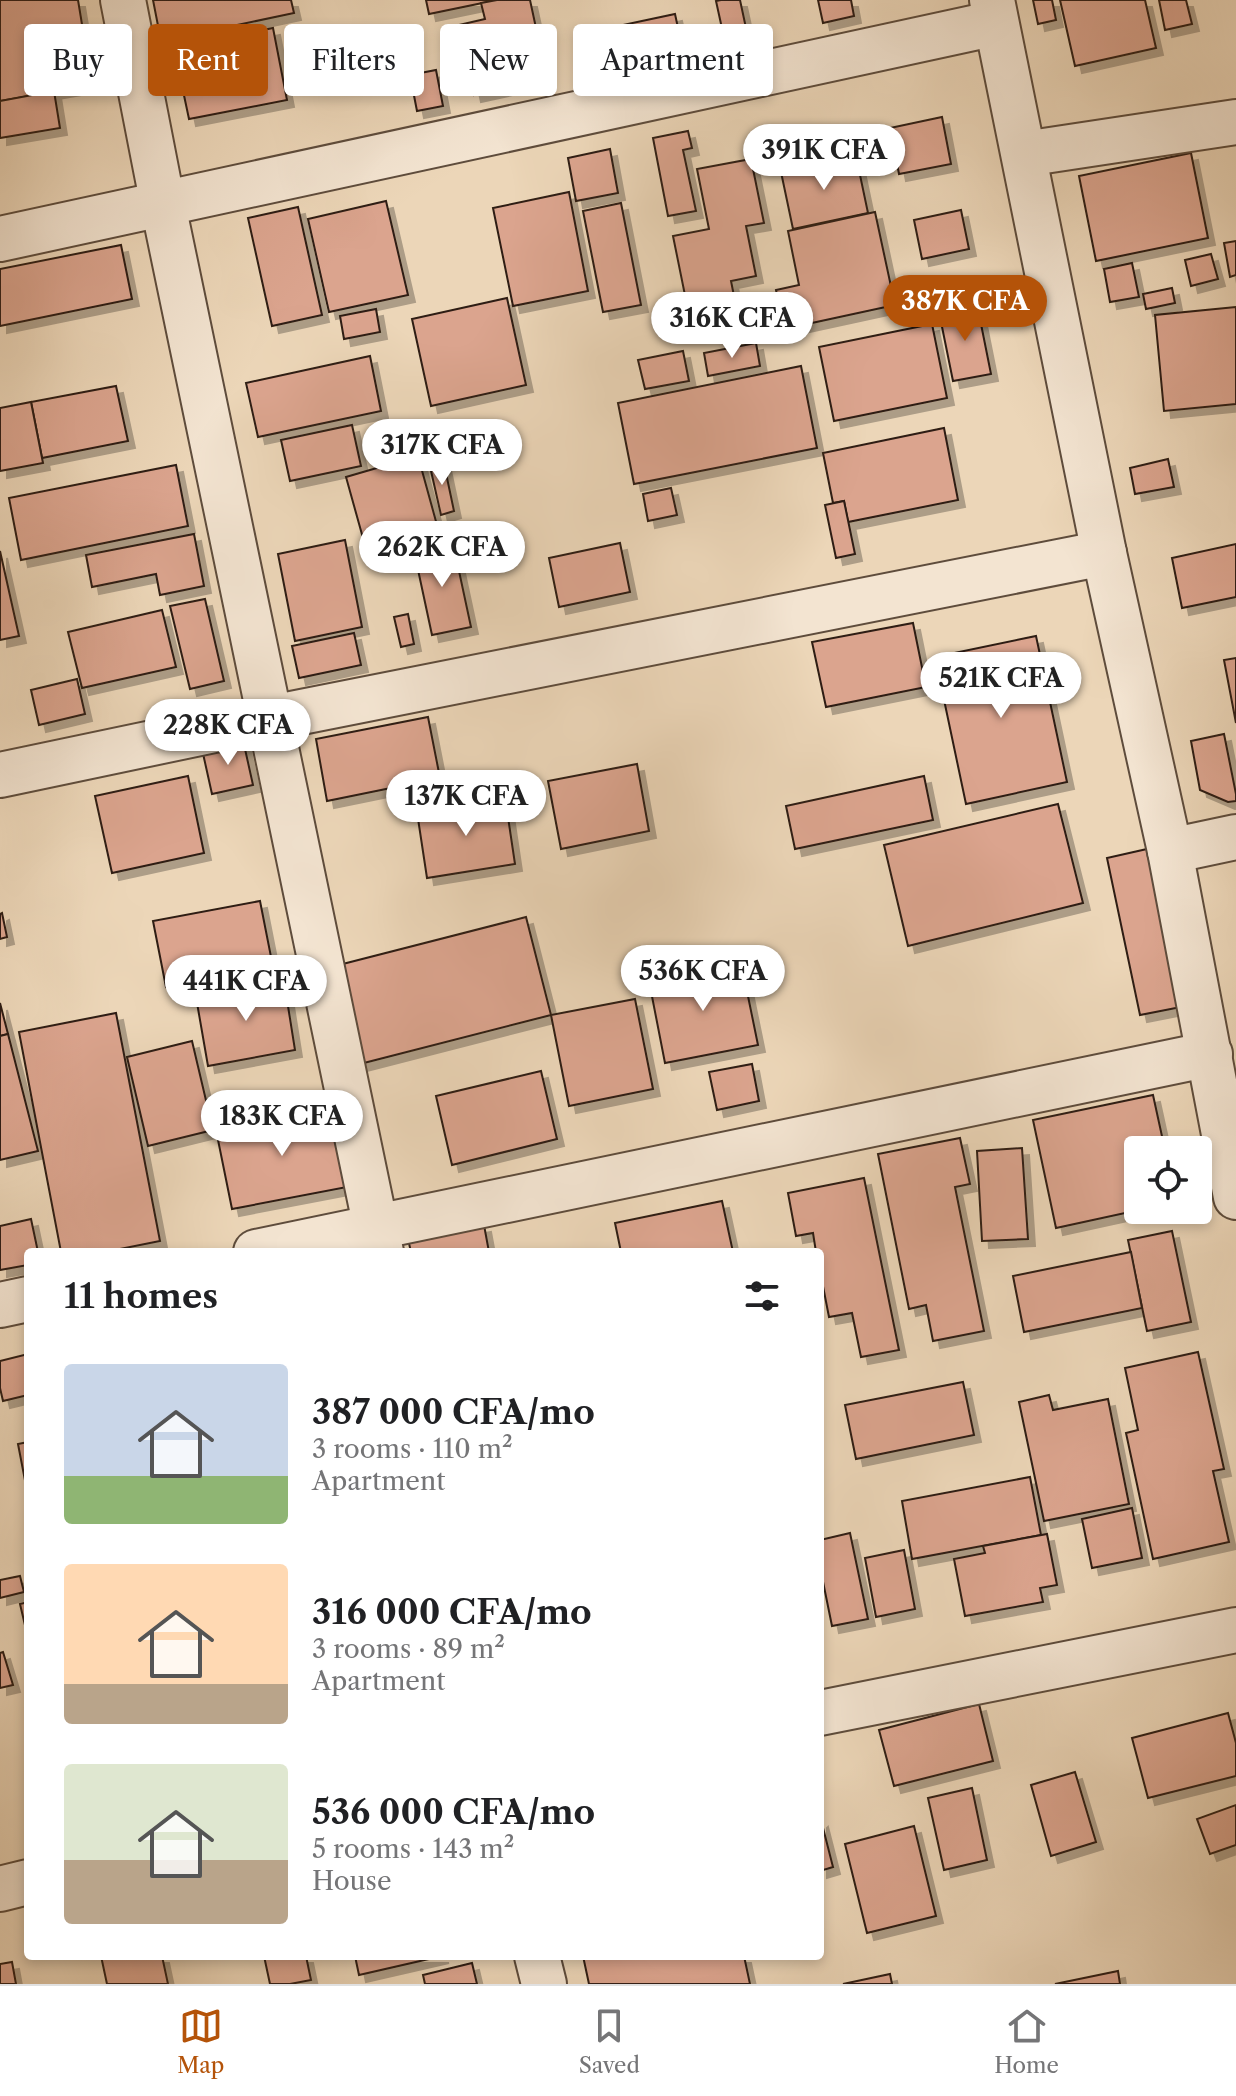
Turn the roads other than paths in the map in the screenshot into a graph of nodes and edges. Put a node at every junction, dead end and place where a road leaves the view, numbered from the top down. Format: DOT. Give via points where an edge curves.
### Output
graph roads {
  1 [pos="123,0"];
  2 [pos="994,12"];
  3 [pos="1236,122"];
  4 [pos="1024,154"];
  5 [pos="163,205"];
  6 [pos="0,239"];
  7 [pos="1104,553"];
  8 [pos="271,718"];
  9 [pos="0,775"];
  10 [pos="1236,837"];
  11 [pos="1170,851"];
  12 [pos="1210,1054"];
  13 [pos="1236,1197"];
  14 [pos="378,1240"];
  15 [pos="297,1248"];
  16 [pos="24,1300"];
  17 [pos="0,1305"];
  18 [pos="1236,1630"];
  19 [pos="824,1712"];
  20 [pos="24,1883"];
  21 [pos="0,1889"];
  22 [pos="538,1960"];
  23 [pos="544,1984"];
  1 -- 5 [label="street"];
  2 -- 4 [label="street"];
  2 -- 5 [label="street"];
  3 -- 4 [label="street"];
  4 -- 7 [label="street"];
  5 -- 6 [label="street"];
  5 -- 8 [label="street"];
  7 -- 8 [label="street"];
  7 -- 11 [label="street"];
  8 -- 9 [label="street"];
  8 -- 14 [label="street"];
  10 -- 11 [label="street"];
  11 -- 12 [label="street"];
  12 -- 13 [label="street"];
  12 -- 14 [label="street"];
  14 -- 15 [label="street"];
  16 -- 17 [label="street"];
  18 -- 19 [label="street"];
  20 -- 21 [label="street"];
  22 -- 23 [label="street"];
}
